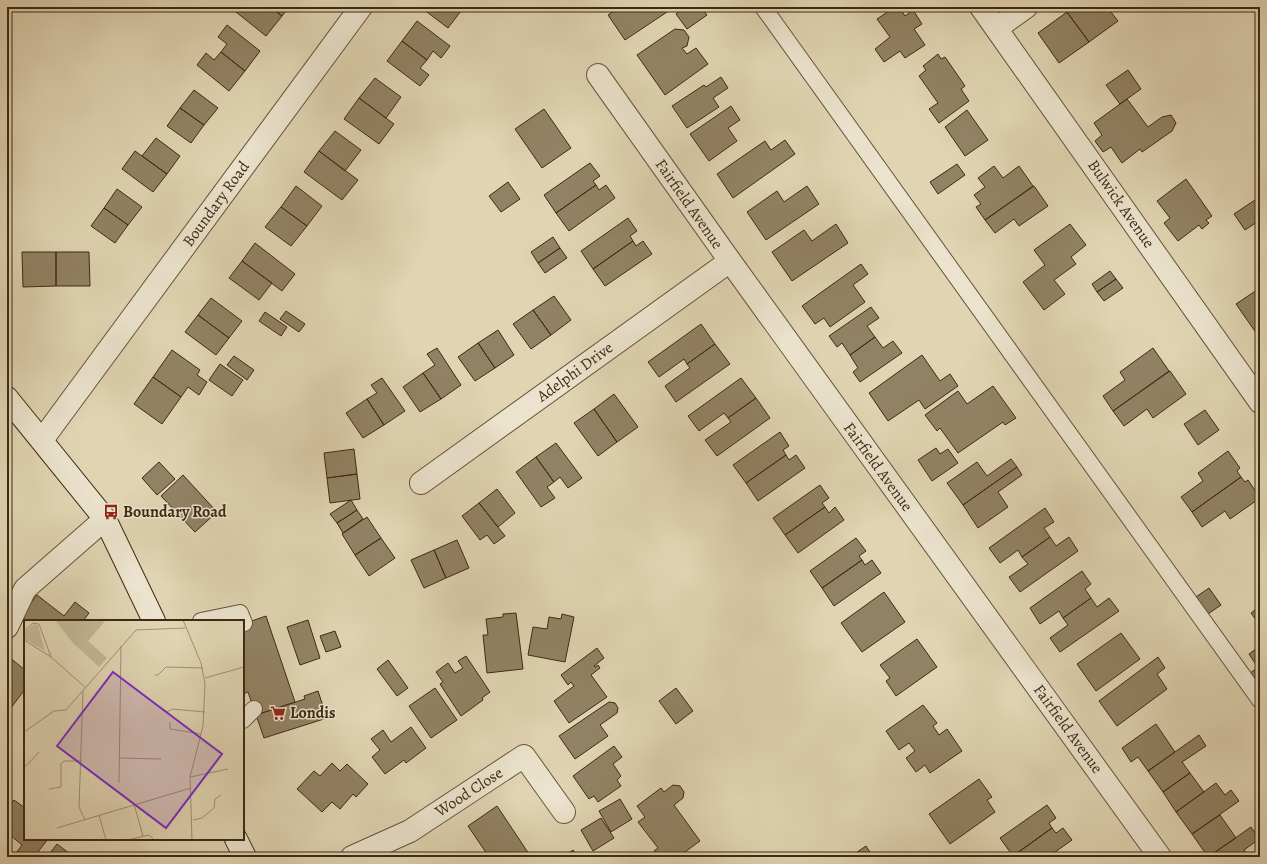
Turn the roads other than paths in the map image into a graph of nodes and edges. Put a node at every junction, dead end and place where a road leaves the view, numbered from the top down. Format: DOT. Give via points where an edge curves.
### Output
graph roads {
  1 [pos="361,7"];
  2 [pos="763,7"];
  3 [pos="981,7"];
  4 [pos="1026,7"];
  5 [pos="997,28"];
  6 [pos="598,75"];
  7 [pos="730,261"];
  8 [pos="7,398"];
  9 [pos="1260,402"];
  10 [pos="42,440"];
  11 [pos="421,483"];
  12 [pos="105,519"];
  13 [pos="154,620"];
  14 [pos="206,620"];
  15 [pos="243,620"];
  16 [pos="7,627"];
  17 [pos="1260,700"];
  18 [pos="564,812"];
  19 [pos="236,840"];
  20 [pos="245,857"];
  21 [pos="352,857"];
  22 [pos="1160,857"];
  1 -- 10 [label="street, Boundary Road"];
  2 -- 17 [label="lane"];
  3 -- 5 [label="street, Bulwick Avenue"];
  4 -- 5 [label="street"];
  5 -- 9 [label="street, Bulwick Avenue"];
  6 -- 7 [label="street, Fairfield Avenue"];
  7 -- 11 [label="street, Adelphi Drive"];
  7 -- 22 [label="street, Fairfield Avenue"];
  8 -- 10 [label="street"];
  10 -- 12 [label="street"];
  12 -- 13 [label="street"];
  12 -- 16 [label="street" via="25,589"];
  14 -- 15 [label="lane" via="240,613"];
  18 -- 21 [label="street, Wood Close" via="524,756 410,831"];
  19 -- 20 [label="street"];
}
